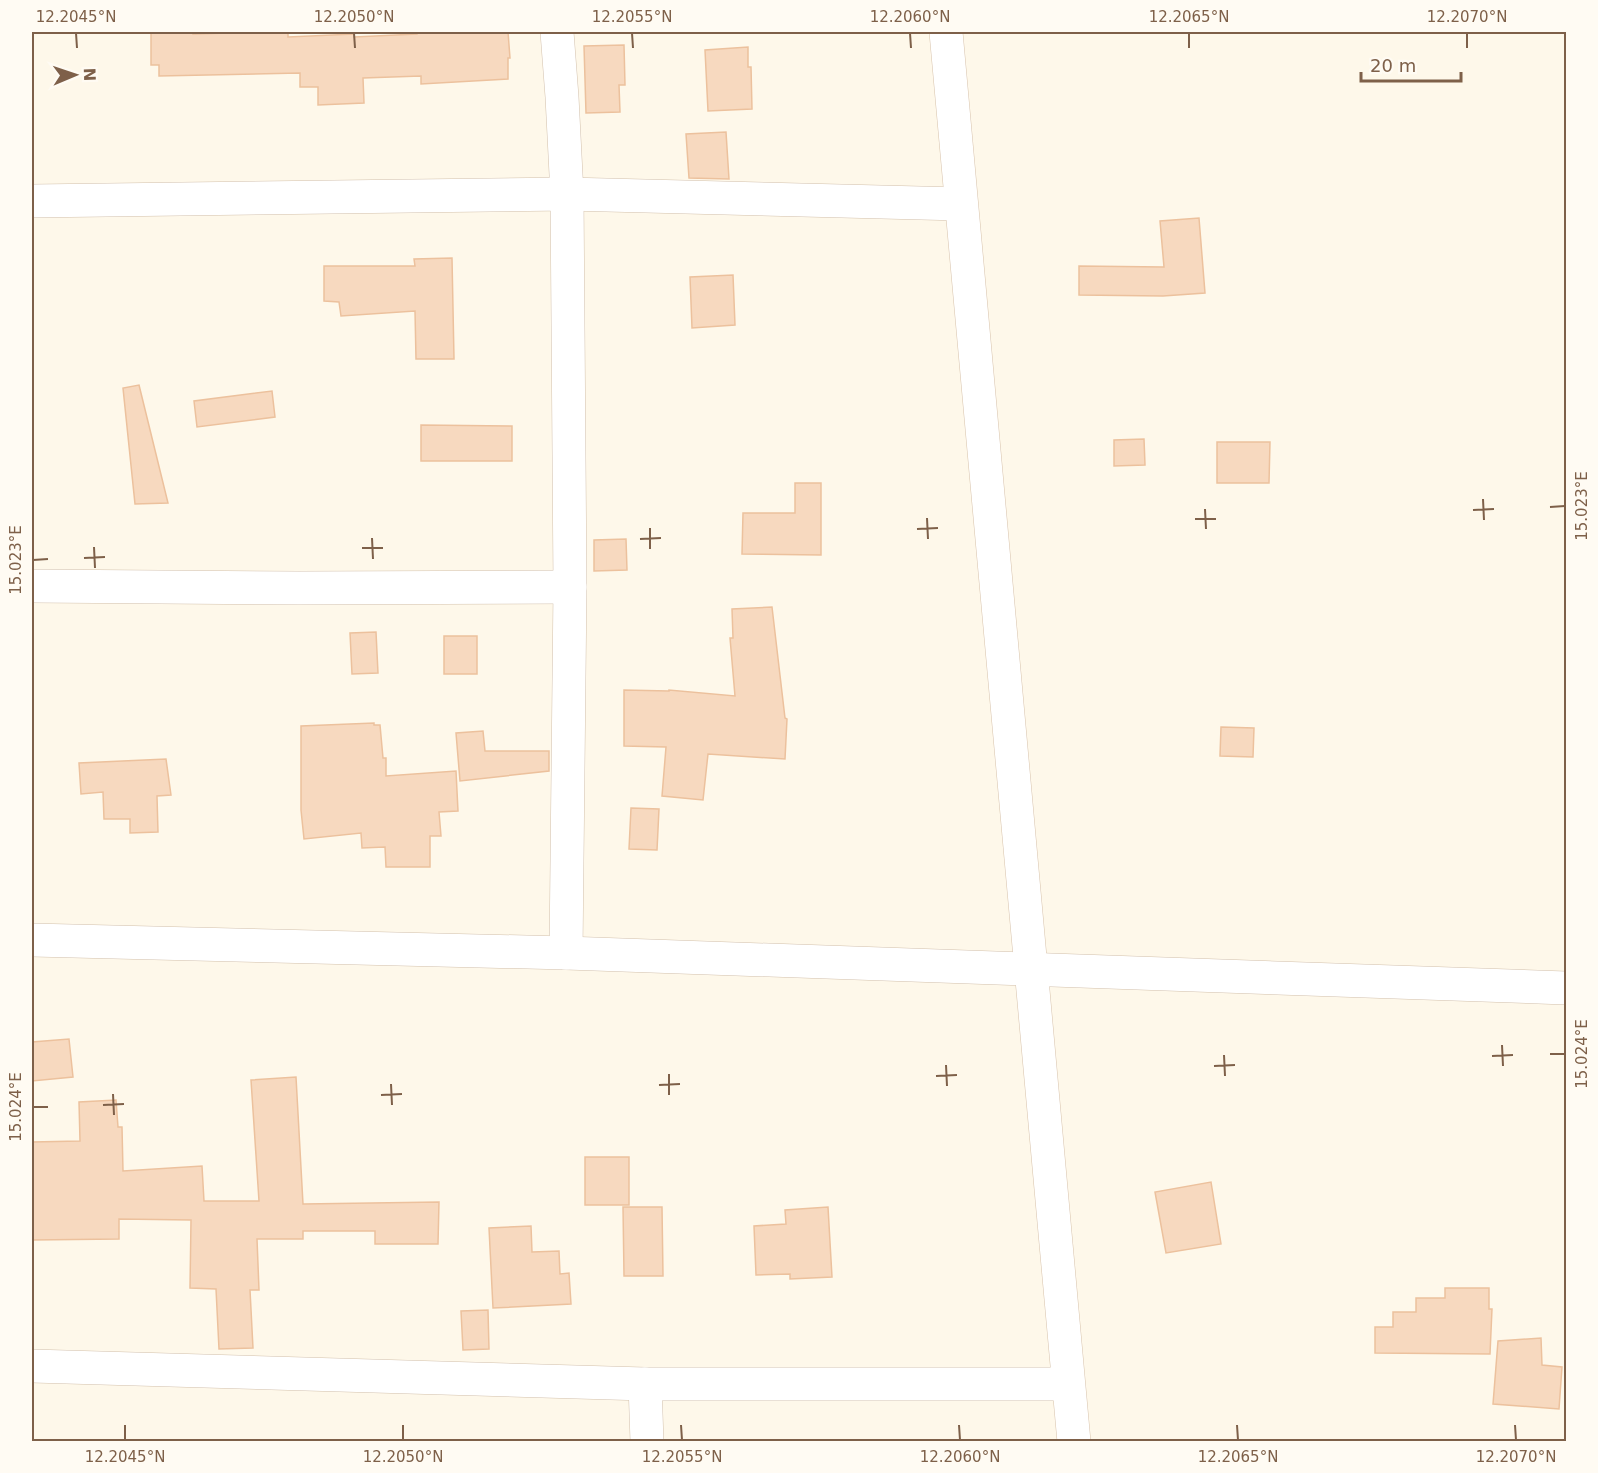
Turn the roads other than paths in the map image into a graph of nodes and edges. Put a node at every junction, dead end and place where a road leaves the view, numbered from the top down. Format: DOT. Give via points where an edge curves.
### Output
graph roads {
  1 [pos="557,32"];
  2 [pos="946,32"];
  3 [pos="567,194"];
  4 [pos="32,201"];
  5 [pos="962,204"];
  6 [pos="32,586"];
  7 [pos="570,587"];
  8 [pos="32,940"];
  9 [pos="566,953"];
  10 [pos="1031,969"];
  11 [pos="1566,988"];
  12 [pos="32,1366"];
  13 [pos="645,1384"];
  14 [pos="1068,1384"];
  15 [pos="647,1442"];
  16 [pos="1074,1442"];
  1 -- 3 [label="street"];
  2 -- 5 [label="street"];
  3 -- 4 [label="street"];
  3 -- 5 [label="street"];
  3 -- 7 [label="street"];
  5 -- 10 [label="street"];
  6 -- 7 [label="street"];
  7 -- 9 [label="street"];
  8 -- 9 [label="street"];
  9 -- 10 [label="street"];
  10 -- 11 [label="street"];
  10 -- 14 [label="street"];
  12 -- 13 [label="street"];
  13 -- 14 [label="street"];
  13 -- 15 [label="street"];
  14 -- 16 [label="street"];
}
